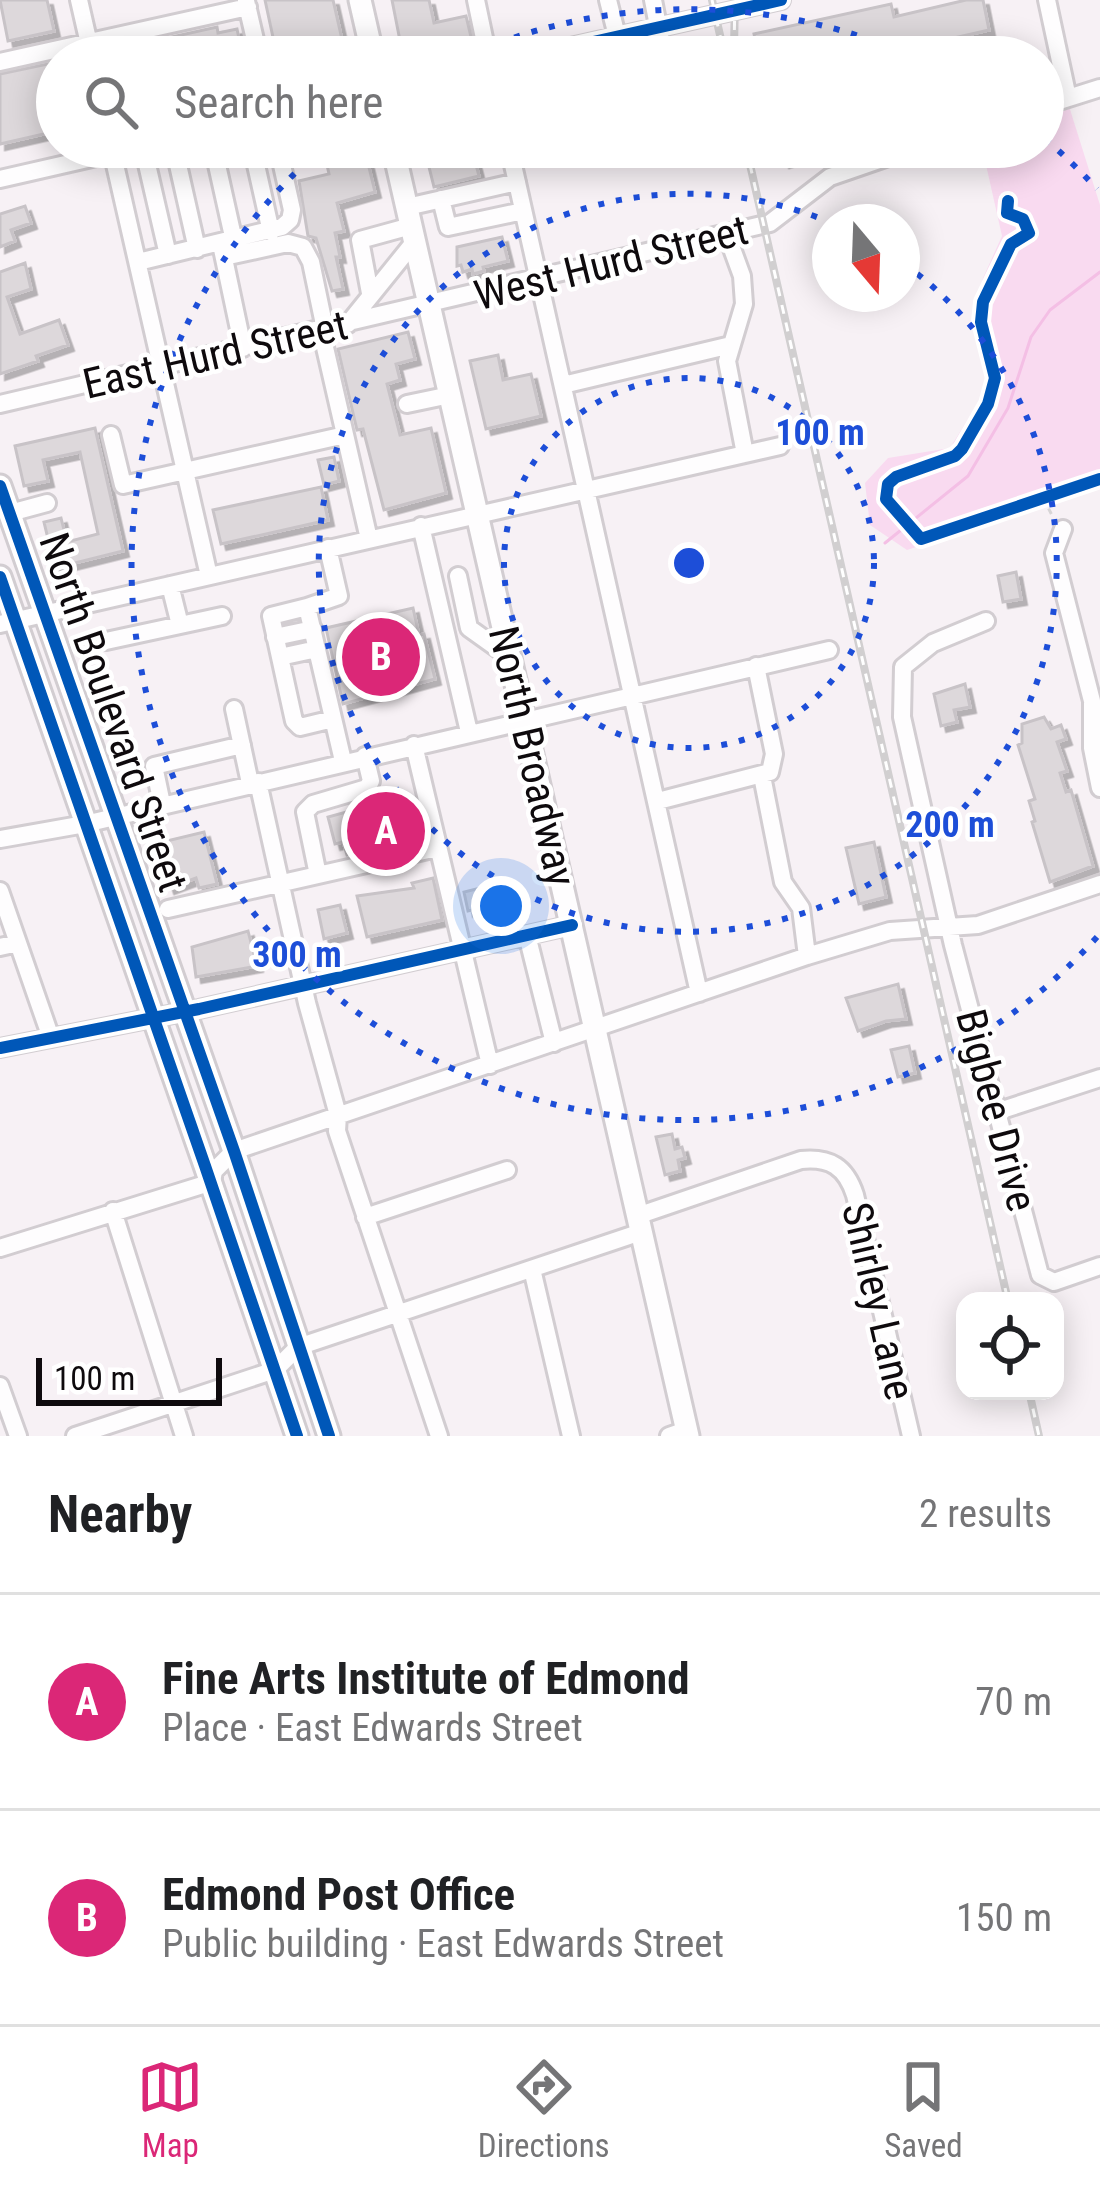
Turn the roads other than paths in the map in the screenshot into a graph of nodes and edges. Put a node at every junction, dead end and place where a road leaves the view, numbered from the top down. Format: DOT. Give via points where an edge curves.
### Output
graph roads {
  1 [pos="79,0"];
  2 [pos="360,0"];
  3 [pos="476,0"];
  4 [pos="608,0"];
  5 [pos="653,0"];
  6 [pos="781,0"];
  7 [pos="1047,0"];
  8 [pos="247,4"];
  9 [pos="658,26"];
  10 [pos="87,36"];
  11 [pos="138,36"];
  12 [pos="254,36"];
  13 [pos="368,36"];
  14 [pos="484,36"];
  15 [pos="616,36"];
  16 [pos="660,36"];
  17 [pos="1055,36"];
  18 [pos="36,57"];
  19 [pos="0,62"];
  20 [pos="1064,79"];
  21 [pos="1100,88"];
  22 [pos="1068,98"];
  23 [pos="1064,99"];
  24 [pos="42,168"];
  25 [pos="116,168"];
  26 [pos="147,168"];
  27 [pos="179,168"];
  28 [pos="216,168"];
  29 [pos="257,168"];
  30 [pos="283,168"];
  31 [pos="398,168"];
  32 [pos="514,168"];
  33 [pos="856,168"];
  34 [pos="0,179"];
  35 [pos="517,182"];
  36 [pos="442,199"];
  37 [pos="524,211"];
  38 [pos="411,225"];
  39 [pos="272,232"];
  40 [pos="727,235"];
  41 [pos="226,247"];
  42 [pos="197,249"];
  43 [pos="168,255"];
  44 [pos="139,262"];
  45 [pos="540,280"];
  46 [pos="370,293"];
  47 [pos="429,305"];
  48 [pos="348,324"];
  49 [pos="323,330"];
  50 [pos="731,345"];
  51 [pos="243,348"];
  52 [pos="160,366"];
  53 [pos="563,385"];
  54 [pos="450,395"];
  55 [pos="0,404"];
  56 [pos="407,404"];
  57 [pos="111,435"];
  58 [pos="345,435"];
  59 [pos="780,446"];
  60 [pos="745,454"];
  61 [pos="184,472"];
  62 [pos="0,486"];
  63 [pos="586,488"];
  64 [pos="47,503"];
  65 [pos="10,513"];
  66 [pos="477,513"];
  67 [pos="421,526"];
  68 [pos="1063,529"];
  69 [pos="369,539"];
  70 [pos="328,548"];
  71 [pos="486,551"];
  72 [pos="209,576"];
  73 [pos="458,576"];
  74 [pos="0,577"];
  75 [pos="170,585"];
  76 [pos="437,594"];
  77 [pos="308,607"];
  78 [pos="45,614"];
  79 [pos="222,616"];
  80 [pos="986,621"];
  81 [pos="8,622"];
  82 [pos="180,625"];
  83 [pos="313,628"];
  84 [pos="275,637"];
  85 [pos="106,641"];
  86 [pos="317,649"];
  87 [pos="829,650"];
  88 [pos="280,657"];
  89 [pos="511,658"];
  90 [pos="756,666"];
  91 [pos="634,695"];
  92 [pos="234,709"];
  93 [pos="333,719"];
  94 [pos="525,719"];
  95 [pos="469,732"];
  96 [pos="242,745"];
  97 [pos="414,745"];
  98 [pos="365,756"];
  99 [pos="343,761"];
  100 [pos="762,776"];
  101 [pos="254,782"];
  102 [pos="1100,788"];
  103 [pos="658,801"];
  104 [pos="162,804"];
  105 [pos="115,815"];
  106 [pos="85,824"];
  107 [pos="0,839"];
  108 [pos="437,848"];
  109 [pos="318,874"];
  110 [pos="280,884"];
  111 [pos="1100,884"];
  112 [pos="0,891"];
  113 [pos="167,909"];
  114 [pos="572,925"];
  115 [pos="951,929"];
  116 [pos="527,935"];
  117 [pos="9,945"];
  118 [pos="461,949"];
  119 [pos="807,956"];
  120 [pos="303,986"];
  121 [pos="699,993"];
  122 [pos="183,1012"];
  123 [pos="155,1018"];
  124 [pos="597,1028"];
  125 [pos="51,1038"];
  126 [pos="554,1043"];
  127 [pos="0,1048"];
  128 [pos="490,1065"];
  129 [pos="1100,1078"];
  130 [pos="999,1111"];
  131 [pos="338,1115"];
  132 [pos="233,1151"];
  133 [pos="507,1170"];
  134 [pos="212,1182"];
  135 [pos="112,1211"];
  136 [pos="365,1216"];
  137 [pos="639,1224"];
  138 [pos="0,1248"];
  139 [pos="1100,1266"];
  140 [pos="532,1269"];
  141 [pos="398,1315"];
  142 [pos="298,1347"];
  143 [pos="275,1370"];
  144 [pos="0,1385"];
  145 [pos="172,1402"];
  146 [pos="681,1434"];
  147 [pos="18,1436"];
  148 [pos="76,1436"];
  149 [pos="184,1436"];
  150 [pos="297,1436"];
  151 [pos="329,1436"];
  152 [pos="439,1436"];
  153 [pos="571,1436"];
  154 [pos="911,1436"];
  1 -- 10 [label="street"];
  2 -- 13 [label="main road"];
  3 -- 14 [label="street"];
  4 -- 15 [label="street"];
  5 -- 9 [label="street"];
  6 -- 9 [label="street"];
  7 -- 17 [label="street"];
  8 -- 11 [label="street"];
  8 -- 12 [label="street"];
  9 -- 15 [label="street"];
  9 -- 16 [label="street"];
  18 -- 19 [label="street"];
  20 -- 22 [label="street"];
  21 -- 22 [label="street"];
  22 -- 23 [label="street"];
  24 -- 34 [label="street"];
  25 -- 44 [label="street"];
  26 -- 43 [label="street"];
  27 -- 42 [label="street"];
  28 -- 41 [label="street"];
  29 -- 39 [label="street"];
  30 -- 39 [label="street" via="292,210"];
  31 -- 38 [label="main road, North Broadway"];
  32 -- 35 [label="street"];
  33 -- 40 [label="street, West Hurd Street" via="830,177 777,220"];
  35 -- 36 [label="street"];
  35 -- 37 [label="street"];
  36 -- 37 [label="street" via="448,227"];
  36 -- 38 [label="street"];
  37 -- 45 [label="street"];
  38 -- 46 [label="street"];
  38 -- 46 [label="street" via="358,243"];
  38 -- 47 [label="main road, North Broadway"];
  39 -- 41 [label="street"];
  40 -- 45 [label="street, West Hurd Street"];
  40 -- 50 [label="street" via="744,304"];
  41 -- 42 [label="street"];
  41 -- 49 [label="street" via="303,247"];
  41 -- 51 [label="street"];
  42 -- 43 [label="street"];
  43 -- 44 [label="street"];
  44 -- 52 [label="street"];
  45 -- 47 [label="street, West Hurd Street"];
  45 -- 53 [label="street"];
  46 -- 48 [label="street"];
  47 -- 48 [label="street, East Hurd Street"];
  47 -- 54 [label="main road, North Broadway"];
  48 -- 49 [label="street, East Hurd Street"];
  49 -- 51 [label="street, East Hurd Street"];
  49 -- 58 [label="street"];
  50 -- 53 [label="street"];
  50 -- 60 [label="street"];
  51 -- 52 [label="street, East Hurd Street"];
  52 -- 55 [label="street, East Hurd Street"];
  52 -- 61 [label="street"];
  53 -- 63 [label="street"];
  54 -- 56 [label="street"];
  54 -- 66 [label="main road, North Broadway"];
  57 -- 61 [label="street" via="122,485"];
  58 -- 61 [label="street"];
  58 -- 69 [label="street"];
  59 -- 60 [label="street"];
  60 -- 63 [label="street"];
  61 -- 72 [label="street"];
  62 -- 65 [label="main road, North Boulevard Street"];
  63 -- 66 [label="street"];
  63 -- 91 [label="street"];
  64 -- 65 [label="street"];
  65 -- 78 [label="main road, North Boulevard Street"];
  66 -- 67 [label="street"];
  66 -- 71 [label="main road, North Broadway"];
  67 -- 69 [label="street"];
  67 -- 76 [label="street"];
  68 -- 102 [label="street" via="1054,554 1092,701"];
  69 -- 70 [label="street"];
  70 -- 72 [label="street"];
  70 -- 77 [label="street" via="339,596"];
  71 -- 73 [label="street"];
  71 -- 89 [label="main road, North Broadway"];
  72 -- 75 [label="street"];
  73 -- 76 [label="street"];
  73 -- 89 [label="street" via="469,628"];
  74 -- 81 [label="main road, North Boulevard Street"];
  75 -- 78 [label="street"];
  75 -- 82 [label="street"];
  76 -- 95 [label="street"];
  77 -- 83 [label="street"];
  77 -- 84 [label="street" via="272,614"];
  78 -- 81 [label="street"];
  78 -- 105 [label="main road, North Boulevard Street"];
  79 -- 82 [label="street"];
  80 -- 115 [label="street, Bigbee Drive" via="933,643 903,667 902,717"];
  81 -- 106 [label="main road, North Boulevard Street"];
  82 -- 85 [label="street"];
  83 -- 84 [label="street"];
  83 -- 86 [label="street"];
  84 -- 88 [label="street"];
  86 -- 88 [label="street"];
  86 -- 93 [label="street"];
  87 -- 90 [label="street"];
  88 -- 93 [label="street" via="295,724"];
  89 -- 94 [label="main road, North Broadway"];
  90 -- 91 [label="street"];
  90 -- 100 [label="street" via="774,754"];
  91 -- 94 [label="street"];
  91 -- 103 [label="street"];
  92 -- 96 [label="street"];
  93 -- 99 [label="street"];
  94 -- 95 [label="street"];
  94 -- 114 [label="main road, North Broadway"];
  95 -- 97 [label="street"];
  96 -- 101 [label="street"];
  96 -- 104 [label="street" via="154,766"];
  97 -- 98 [label="street"];
  97 -- 108 [label="street"];
  98 -- 99 [label="street"];
  98 -- 109 [label="street" via="367,788 305,812"];
  99 -- 101 [label="street"];
  100 -- 103 [label="street"];
  100 -- 119 [label="street"];
  101 -- 104 [label="street"];
  101 -- 110 [label="street"];
  103 -- 121 [label="street"];
  104 -- 105 [label="street"];
  105 -- 106 [label="street"];
  105 -- 122 [label="main road, North Boulevard Street"];
  106 -- 107 [label="street"];
  106 -- 123 [label="main road, North Boulevard Street"];
  108 -- 109 [label="street"];
  108 -- 118 [label="street"];
  109 -- 110 [label="street"];
  110 -- 113 [label="street"];
  110 -- 120 [label="street"];
  111 -- 115 [label="street"];
  112 -- 117 [label="street"];
  114 -- 116 [label="street"];
  114 -- 124 [label="main road, North Broadway"];
  115 -- 119 [label="street" via="890,931"];
  115 -- 130 [label="street, Bigbee Drive"];
  116 -- 118 [label="street"];
  116 -- 126 [label="street"];
  117 -- 125 [label="street"];
  118 -- 120 [label="street"];
  118 -- 128 [label="street"];
  119 -- 121 [label="street"];
  120 -- 122 [label="street"];
  120 -- 131 [label="street"];
  121 -- 124 [label="street"];
  122 -- 123 [label="street"];
  122 -- 132 [label="main road, North Boulevard Street"];
  123 -- 125 [label="street"];
  123 -- 134 [label="main road, North Boulevard Street"];
  124 -- 126 [label="street"];
  124 -- 137 [label="main road, North Broadway"];
  125 -- 127 [label="street"];
  126 -- 128 [label="street"];
  128 -- 131 [label="street"];
  129 -- 130 [label="street"];
  130 -- 139 [label="street, Bigbee Drive" via="1040,1275 1054,1282"];
  131 -- 132 [label="street"];
  131 -- 136 [label="street"];
  132 -- 134 [label="street"];
  132 -- 142 [label="main road, North Boulevard Street"];
  133 -- 136 [label="street"];
  134 -- 135 [label="street"];
  134 -- 143 [label="main road, North Boulevard Street"];
  135 -- 138 [label="street"];
  135 -- 145 [label="street"];
  136 -- 141 [label="street"];
  137 -- 140 [label="street"];
  137 -- 146 [label="main road, North Broadway"];
  137 -- 154 [label="street, Shirley Lane" via="801,1160 839,1167 855,1195"];
  140 -- 141 [label="street"];
  140 -- 153 [label="street"];
  141 -- 142 [label="street"];
  141 -- 152 [label="street"];
  142 -- 143 [label="street"];
  142 -- 151 [label="main road, North Boulevard Street"];
  143 -- 145 [label="street"];
  143 -- 150 [label="main road, North Boulevard Street"];
  144 -- 147 [label="street"];
  145 -- 148 [label="street"];
  145 -- 149 [label="street"];
}
